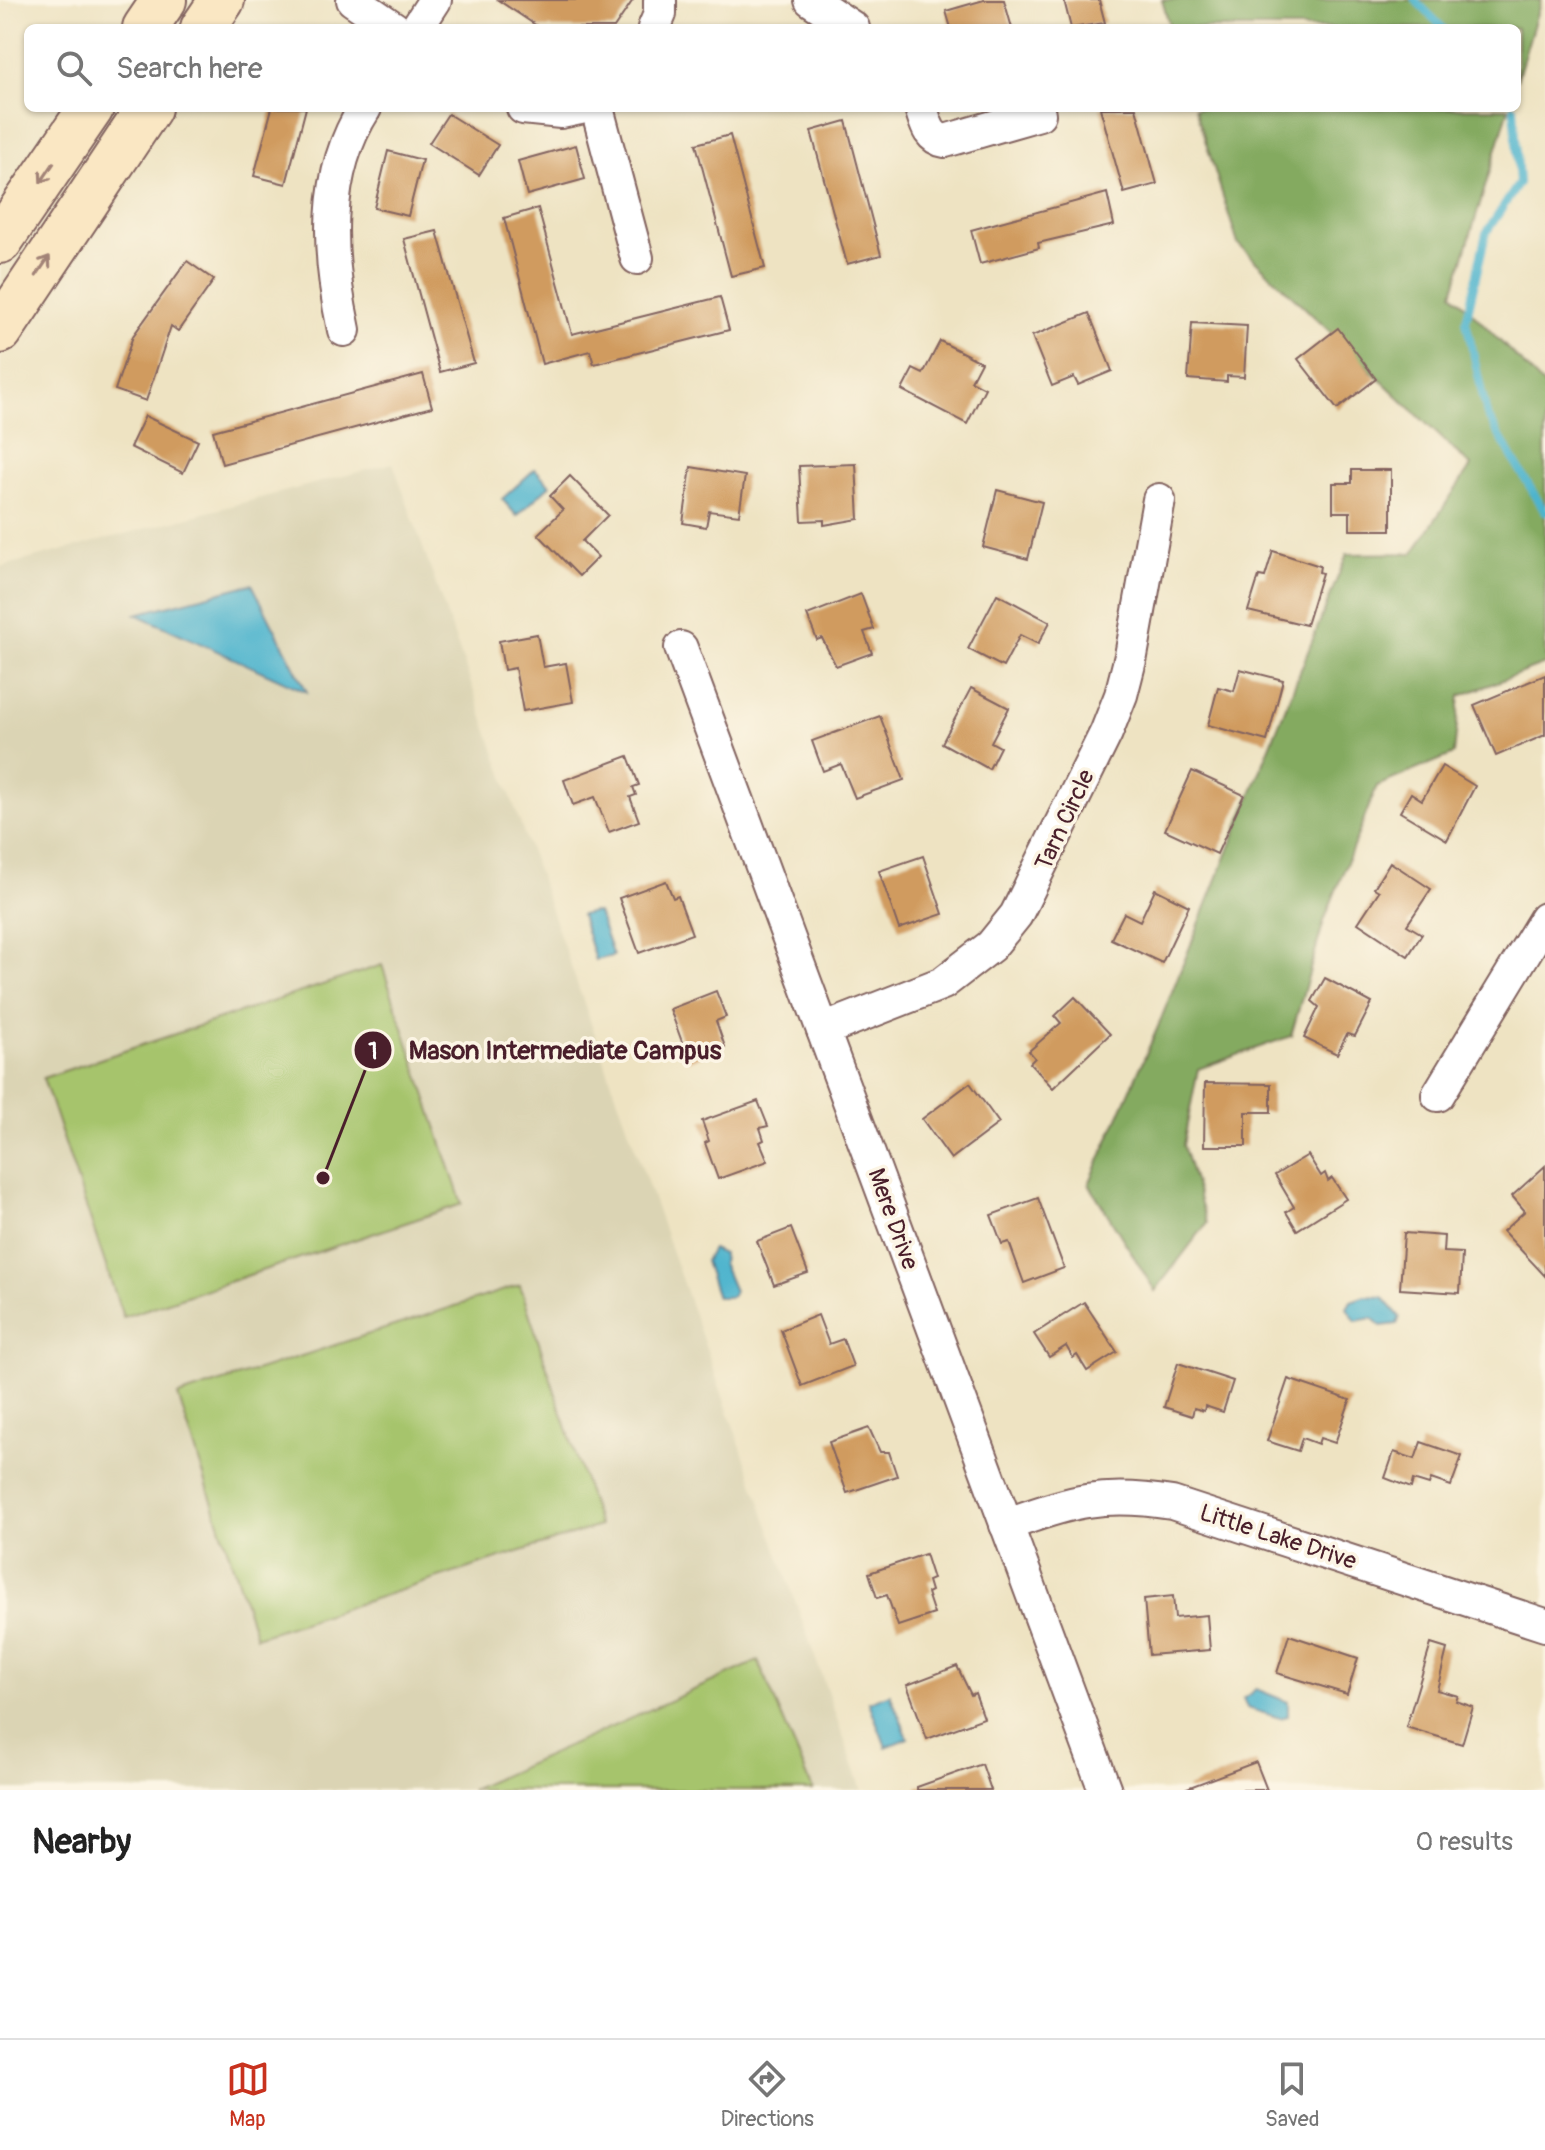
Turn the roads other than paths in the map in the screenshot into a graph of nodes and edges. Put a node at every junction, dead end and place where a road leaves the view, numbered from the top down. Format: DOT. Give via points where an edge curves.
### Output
graph roads {
  1 [pos="164,0"];
  2 [pos="222,0"];
  3 [pos="353,0"];
  4 [pos="435,0"];
  5 [pos="660,0"];
  6 [pos="811,0"];
  7 [pos="148,24"];
  8 [pos="206,24"];
  9 [pos="388,24"];
  10 [pos="420,24"];
  11 [pos="656,24"];
  12 [pos="847,24"];
  13 [pos="88,112"];
  14 [pos="146,112"];
  15 [pos="363,112"];
  16 [pos="598,112"];
  17 [pos="922,112"];
  18 [pos="1039,114"];
  19 [pos="0,241"];
  20 [pos="637,258"];
  21 [pos="344,330"];
  22 [pos="0,331"];
  23 [pos="1159,500"];
  24 [pos="681,648"];
  25 [pos="1545,919"];
  26 [pos="823,1030"];
  27 [pos="1438,1095"];
  28 [pos="1006,1525"];
  29 [pos="1545,1625"];
  30 [pos="1105,1790"];
  1 -- 7 [label="main road"];
  2 -- 8 [label="main road"];
  3 -- 9 [label="street"];
  4 -- 10 [label="street"];
  5 -- 11 [label="street"];
  6 -- 12 [label="street"];
  13 -- 19 [label="main road, one-way"];
  22 -- 14 [label="main road, one-way"];
  15 -- 21 [label="street" via="344,151 332,211 331,251"];
  16 -- 20 [label="street"];
  17 -- 18 [label="street" via="929,132 945,141"];
  23 -- 26 [label="street, Tarn Circle" via="1121,695 1016,915 991,946 943,983"];
  24 -- 26 [label="street, Mere Drive"];
  25 -- 27 [label="street"];
  26 -- 28 [label="street, Mere Drive"];
  28 -- 29 [label="street, Little Lake Drive" via="1094,1498 1133,1496 1172,1503"];
  28 -- 30 [label="street, Mere Drive"];
}
